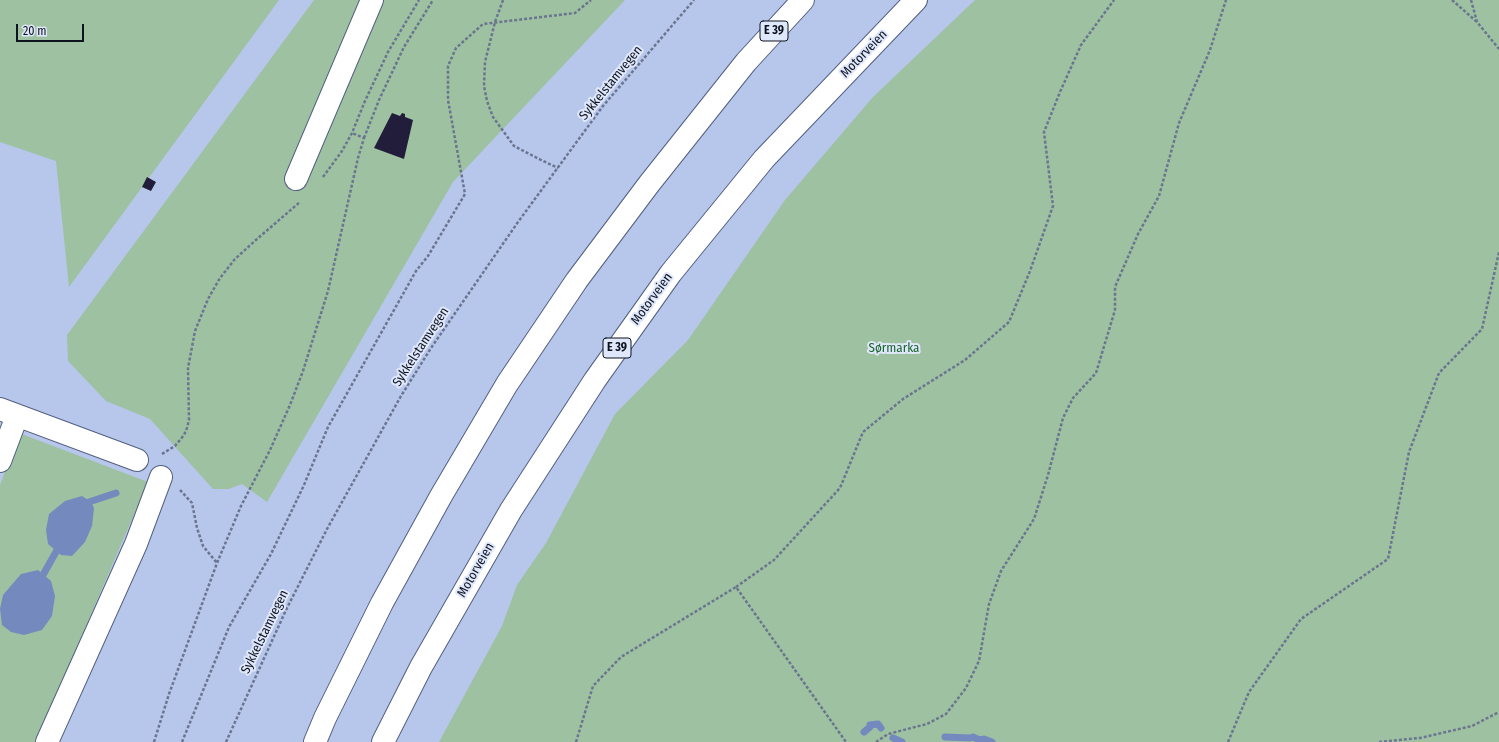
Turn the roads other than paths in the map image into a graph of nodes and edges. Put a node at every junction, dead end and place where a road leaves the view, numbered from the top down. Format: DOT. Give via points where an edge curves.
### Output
graph roads {
  1 [pos="372,0"];
  2 [pos="803,0"];
  3 [pos="916,0"];
  4 [pos="296,179"];
  5 [pos="8,413"];
  6 [pos="137,460"];
  7 [pos="0,461"];
  8 [pos="161,478"];
  9 [pos="47,742"];
  10 [pos="315,742"];
  11 [pos="383,742"];
  1 -- 4 [label="main road"];
  2 -- 10 [label="main road, E 39" via="746,62 648,184 577,280 507,384 386,596"];
  3 -- 11 [label="main road, Motorveien / E 39" via="764,159 670,273 595,380 511,510 421,667"];
  5 -- 6 [label="main road"];
  5 -- 7 [label="main road"];
  8 -- 9 [label="main road" via="136,544"];
}
